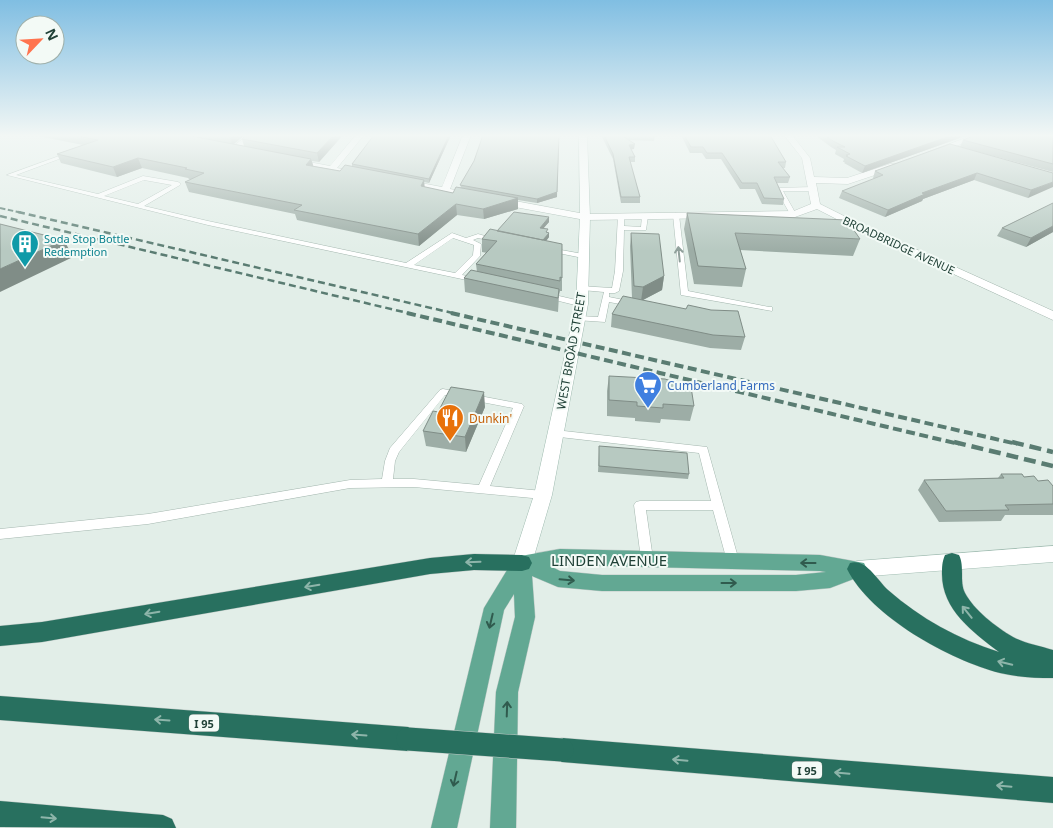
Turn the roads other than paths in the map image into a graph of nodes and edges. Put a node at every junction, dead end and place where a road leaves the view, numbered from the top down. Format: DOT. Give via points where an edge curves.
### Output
graph roads {
  1 [pos="14,174"];
  2 [pos="357,174"];
  3 [pos="452,174"];
  4 [pos="584,174"];
  5 [pos="809,174"];
  6 [pos="870,174"];
  7 [pos="370,176"];
  8 [pos="398,182"];
  9 [pos="812,185"];
  10 [pos="445,191"];
  11 [pos="99,196"];
  12 [pos="816,205"];
  13 [pos="139,206"];
  14 [pos="793,214"];
  15 [pos="676,215"];
  16 [pos="621,216"];
  17 [pos="645,216"];
  18 [pos="585,217"];
  19 [pos="621,228"];
  20 [pos="465,240"];
  21 [pos="506,242"];
  22 [pos="544,249"];
  23 [pos="583,256"];
  24 [pos="408,266"];
  25 [pos="457,276"];
  26 [pos="484,282"];
  27 [pos="582,288"];
  28 [pos="538,293"];
  29 [pos="606,295"];
  30 [pos="644,307"];
  31 [pos="769,309"];
  32 [pos="580,311"];
  33 [pos="1053,316"];
  34 [pos="556,434"];
  35 [pos="387,483"];
  36 [pos="483,489"];
  37 [pos="543,496"];
  38 [pos="718,506"];
  39 [pos="0,534"];
  40 [pos="1053,554"];
  41 [pos="647,560"];
  42 [pos="733,561"];
  43 [pos="952,561"];
  44 [pos="522,563"];
  45 [pos="857,569"];
  46 [pos="0,636"];
  47 [pos="1053,660"];
  48 [pos="1053,667"];
  49 [pos="0,708"];
  50 [pos="1053,790"];
  51 [pos="0,814"];
  52 [pos="162,828"];
  53 [pos="444,828"];
  54 [pos="503,828"];
  1 -- 11 [label="lane" via="10,175"];
  2 -- 7 [label="street"];
  3 -- 10 [label="street"];
  4 -- 18 [label="street, WEST BROAD STREET"];
  5 -- 9 [label="street"];
  6 -- 9 [label="street" via="848,181"];
  8 -- 10 [label="street"];
  9 -- 12 [label="street"];
  9 -- 14 [label="lane" via="779,189"];
  10 -- 18 [label="street"];
  11 -- 13 [label="lane"];
  11 -- 13 [label="lane" via="143,178 178,184"];
  12 -- 14 [label="street"];
  12 -- 33 [label="street, BROADBRIDGE AVENUE"];
  13 -- 24 [label="lane"];
  14 -- 15 [label="street"];
  15 -- 17 [label="street"];
  31 -- 15 [label="lane, one-way" via="684,293"];
  16 -- 17 [label="street"];
  16 -- 18 [label="street"];
  16 -- 19 [label="lane"];
  17 -- 19 [label="lane" via="644,229"];
  18 -- 23 [label="street, WEST BROAD STREET"];
  19 -- 29 [label="lane" via="615,291"];
  20 -- 21 [label="lane" via="478,236"];
  20 -- 24 [label="lane" via="452,235"];
  20 -- 25 [label="lane" via="478,244 476,256"];
  22 -- 23 [label="lane"];
  23 -- 27 [label="street, WEST BROAD STREET"];
  24 -- 25 [label="lane"];
  25 -- 26 [label="lane"];
  27 -- 29 [label="lane"];
  27 -- 32 [label="street, WEST BROAD STREET"];
  28 -- 32 [label="lane"];
  29 -- 30 [label="lane"];
  29 -- 32 [label="lane" via="602,320"];
  32 -- 34 [label="street, WEST BROAD STREET"];
  34 -- 37 [label="street, WEST BROAD STREET"];
  34 -- 38 [label="lane" via="703,450"];
  35 -- 36 [label="lane"];
  35 -- 36 [label="lane" via="394,451 443,392 519,406"];
  35 -- 39 [label="lane" via="350,484 148,519"];
  36 -- 37 [label="lane"];
  37 -- 44 [label="street, WEST BROAD STREET"];
  38 -- 41 [label="lane" via="640,505"];
  38 -- 42 [label="lane"];
  40 -- 43 [label="street, LINDEN AVENUE"];
  41 -- 42 [label="main road, LINDEN AVENUE"];
  41 -- 44 [label="main road, LINDEN AVENUE" via="560,557"];
  45 -- 42 [label="main road, LINDEN AVENUE, one-way" via="820,563"];
  43 -- 45 [label="street, LINDEN AVENUE"];
  47 -- 43 [label="highway, one-way" via="1007,645 977,623 957,599 952,586"];
  44 -- 45 [label="main road, LINDEN AVENUE, one-way" via="558,579 602,583 796,584 830,580"];
  44 -- 46 [label="highway, one-way" via="474,562 430,566 42,632"];
  44 -- 53 [label="main road, WEST BROAD STREET, one-way" via="494,608"];
  54 -- 44 [label="main road, WEST BROAD STREET, one-way" via="507,692 525,616"];
  48 -- 45 [label="highway, one-way" via="1012,665 978,655 948,641 882,599"];
  50 -- 49 [label="highway, I 95, one-way, bridge"];
  51 -- 52 [label="highway, one-way"];
}
